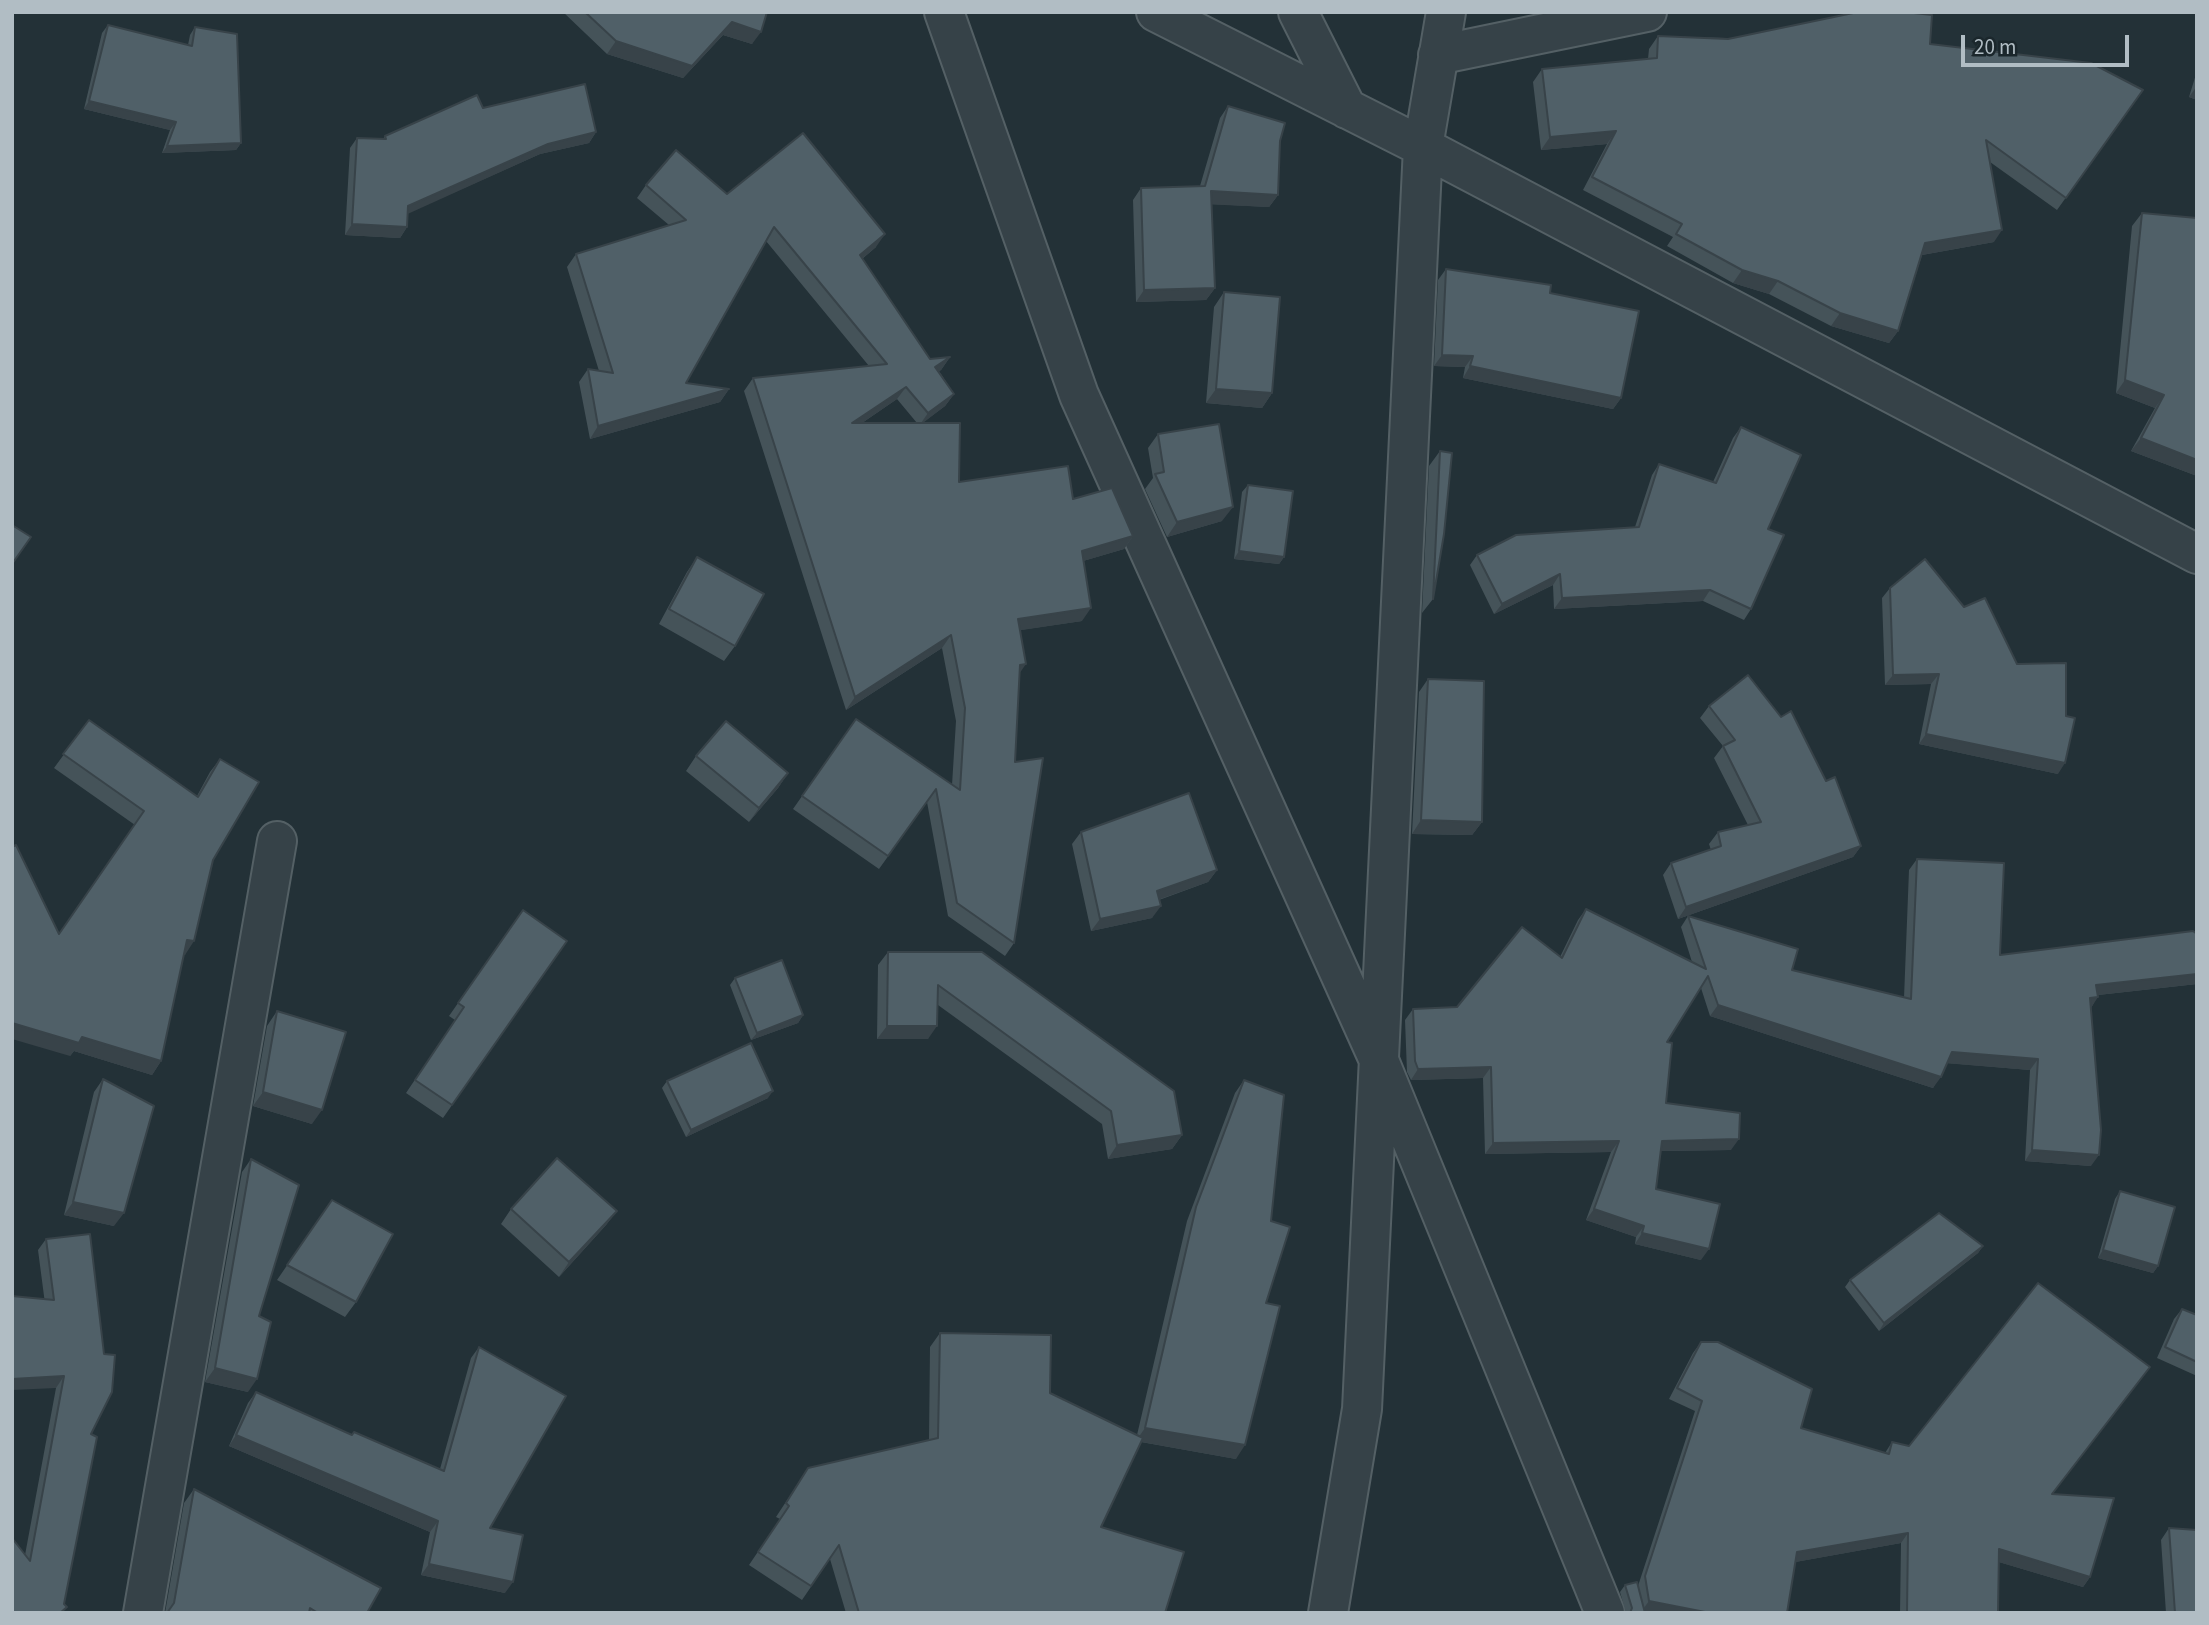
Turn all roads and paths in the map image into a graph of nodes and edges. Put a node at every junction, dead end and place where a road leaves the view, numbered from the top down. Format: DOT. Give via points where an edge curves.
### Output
graph roads {
  1 [pos="944,12"];
  2 [pos="1156,12"];
  3 [pos="1298,12"];
  4 [pos="1446,12"];
  5 [pos="1647,12"];
  6 [pos="1438,55"];
  7 [pos="1347,108"];
  8 [pos="1423,147"];
  9 [pos="2197,554"];
  10 [pos="277,841"];
  11 [pos="1378,1058"];
  12 [pos="143,1613"];
  13 [pos="1328,1613"];
  14 [pos="1605,1613"];
  1 -- 11 [label="street" via="1079,395"];
  2 -- 7 [label="street"];
  3 -- 7 [label="street"];
  4 -- 6 [label="street"];
  5 -- 6 [label="street"];
  6 -- 8 [label="street"];
  7 -- 8 [label="street"];
  8 -- 9 [label="street"];
  8 -- 11 [label="street"];
  10 -- 12 [label="street"];
  11 -- 13 [label="street" via="1362,1409"];
  11 -- 14 [label="street"];
}
